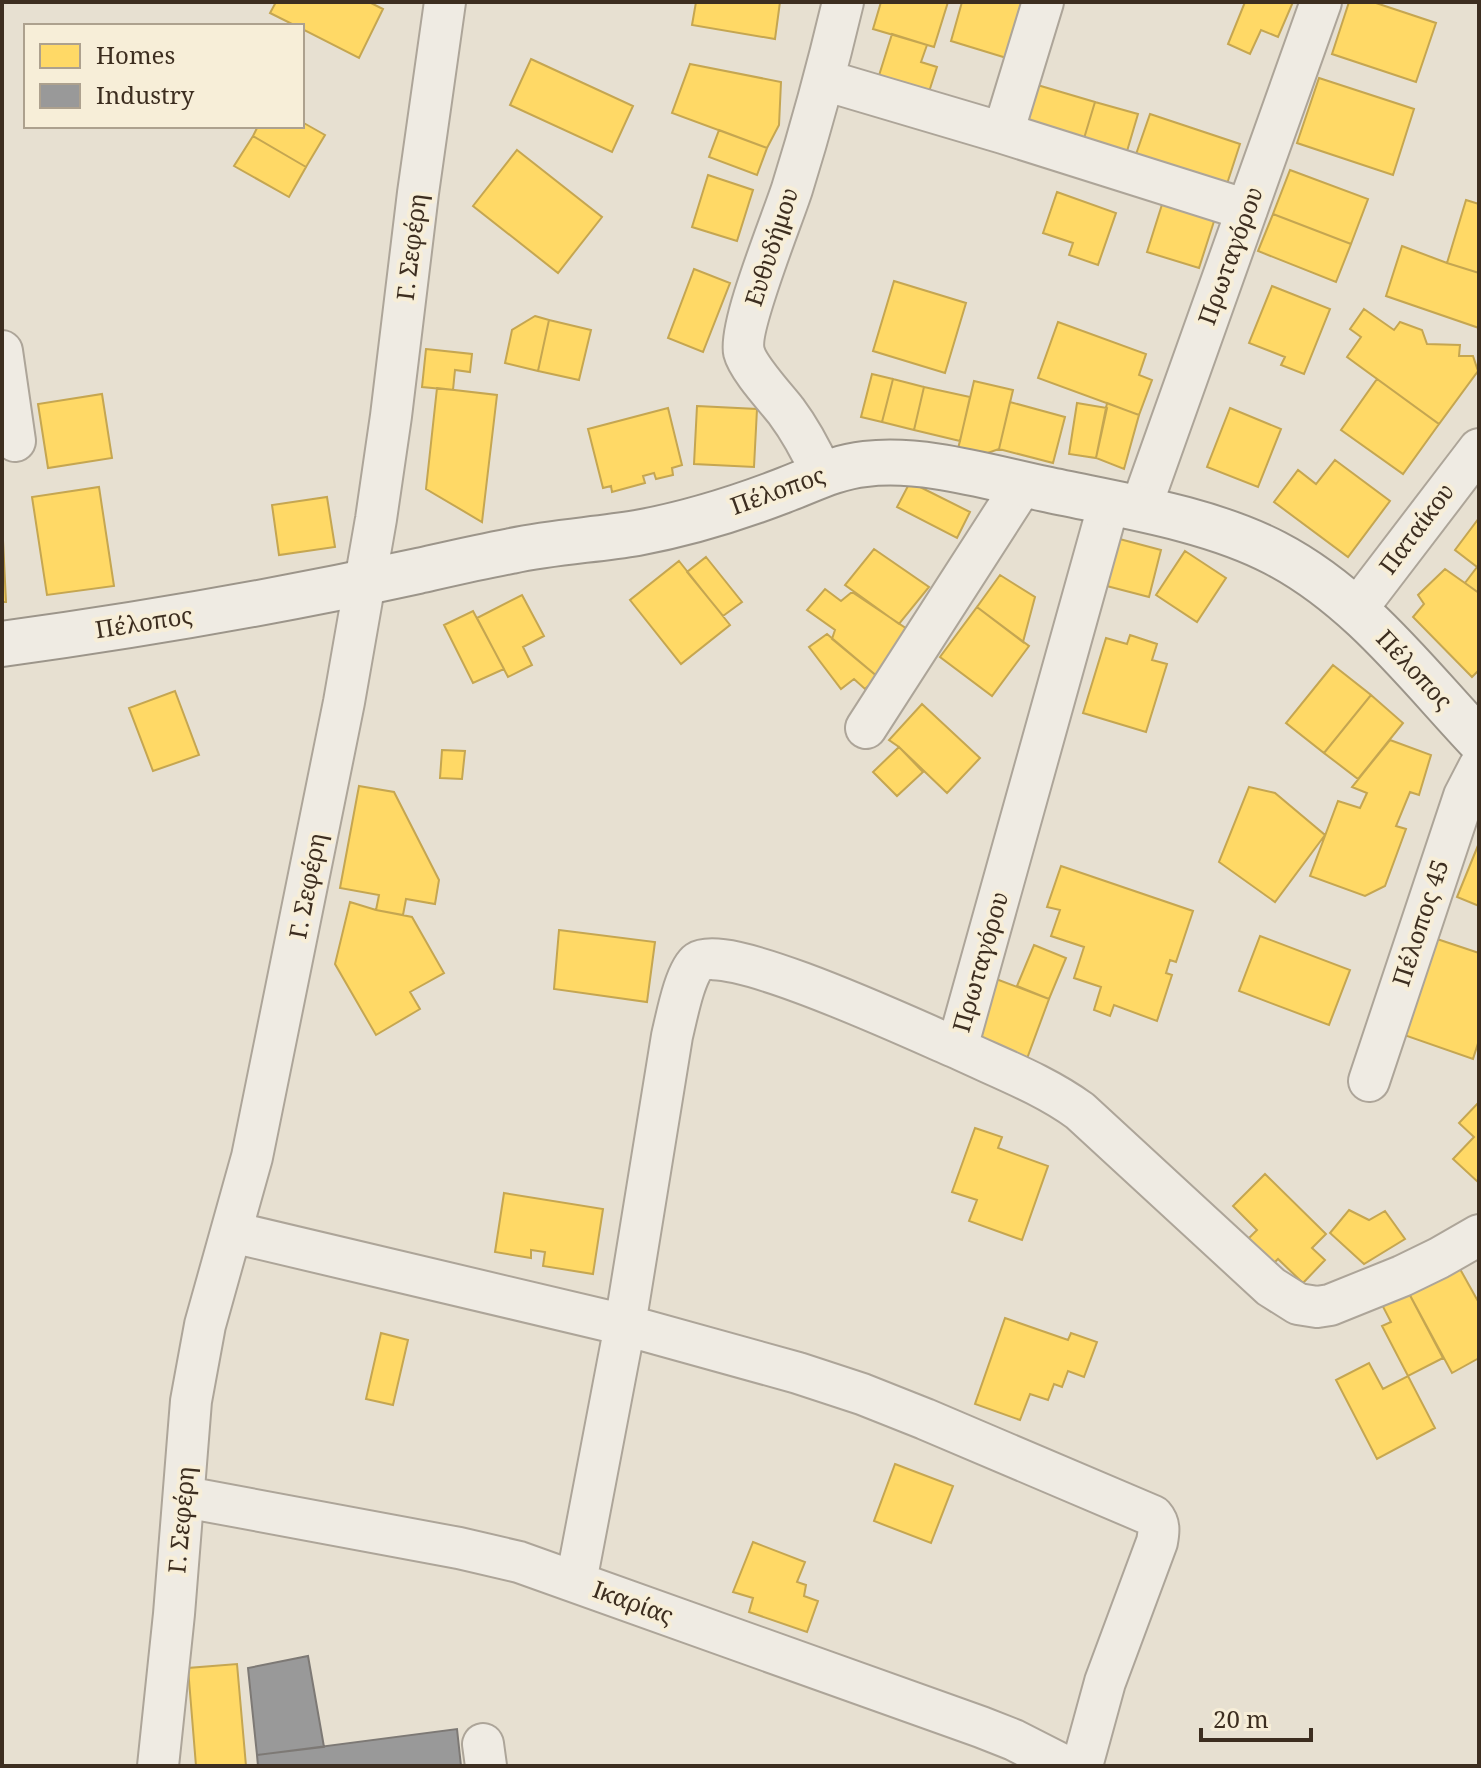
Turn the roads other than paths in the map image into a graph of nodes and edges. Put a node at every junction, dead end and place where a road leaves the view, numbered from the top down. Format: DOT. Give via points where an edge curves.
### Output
graph roads {
  1 [pos="445,2"];
  2 [pos="843,2"];
  3 [pos="1043,2"];
  4 [pos="1321,2"];
  5 [pos="824,80"];
  6 [pos="1003,133"];
  7 [pos="1247,210"];
  8 [pos="2,351"];
  9 [pos="15,441"];
  10 [pos="1479,449"];
  11 [pos="822,474"];
  12 [pos="1023,484"];
  13 [pos="1125,506"];
  14 [pos="365,581"];
  15 [pos="1356,610"];
  16 [pos="2,644"];
  17 [pos="866,728"];
  18 [pos="1479,740"];
  19 [pos="1479,767"];
  20 [pos="957,1048"];
  21 [pos="1369,1081"];
  22 [pos="232,1232"];
  23 [pos="1479,1235"];
  24 [pos="625,1325"];
  25 [pos="185,1497"];
  26 [pos="576,1582"];
  27 [pos="158,1766"];
  28 [pos="1065,1766"];
  29 [pos="1082,1766"];
  1 -- 14 [label="street, Γ. Σεφέρη"];
  2 -- 5 [label="street, Ευθυδήμου"];
  3 -- 6 [label="street"];
  4 -- 7 [label="street, Πρωταγόρου"];
  5 -- 6 [label="street"];
  5 -- 11 [label="street, Ευθυδήμου" via="751,309 743,350 802,434"];
  6 -- 7 [label="street"];
  7 -- 13 [label="street, Πρωταγόρου"];
  8 -- 9 [label="street"];
  10 -- 15 [label="street, Παταίκου"];
  11 -- 12 [label="street, Πέλοπος" via="891,462"];
  11 -- 14 [label="street, Πέλοπος" via="668,527 515,550"];
  12 -- 13 [label="street, Πέλοπος"];
  12 -- 17 [label="street"];
  13 -- 15 [label="street, Πέλοπος" via="1215,529 1271,551"];
  13 -- 20 [label="street, Πρωταγόρου"];
  14 -- 16 [label="street, Πέλοπος" via="205,613"];
  14 -- 22 [label="street, Γ. Σεφέρη" via="280,1025"];
  15 -- 18 [label="street, Πέλοπος"];
  19 -- 21 [label="street, Πέλοπος 45" via="1464,796"];
  20 -- 23 [label="street, Πρωταγόρου" via="1080,1111 1271,1287 1298,1304 1317,1307 1341,1301"];
  20 -- 24 [label="street" via="768,971 719,959 697,962 672,1036"];
  22 -- 24 [label="street"];
  22 -- 25 [label="street, Γ. Σεφέρη" via="197,1365"];
  24 -- 26 [label="street"];
  24 -- 29 [label="street" via="862,1394 1153,1516 1158,1521 1157,1542 1105,1682"];
  25 -- 26 [label="street, Ικαρίας" via="491,1555"];
  25 -- 27 [label="street, Γ. Σεφέρη"];
  26 -- 28 [label="street, Ικαρίας" via="981,1727"];
}
